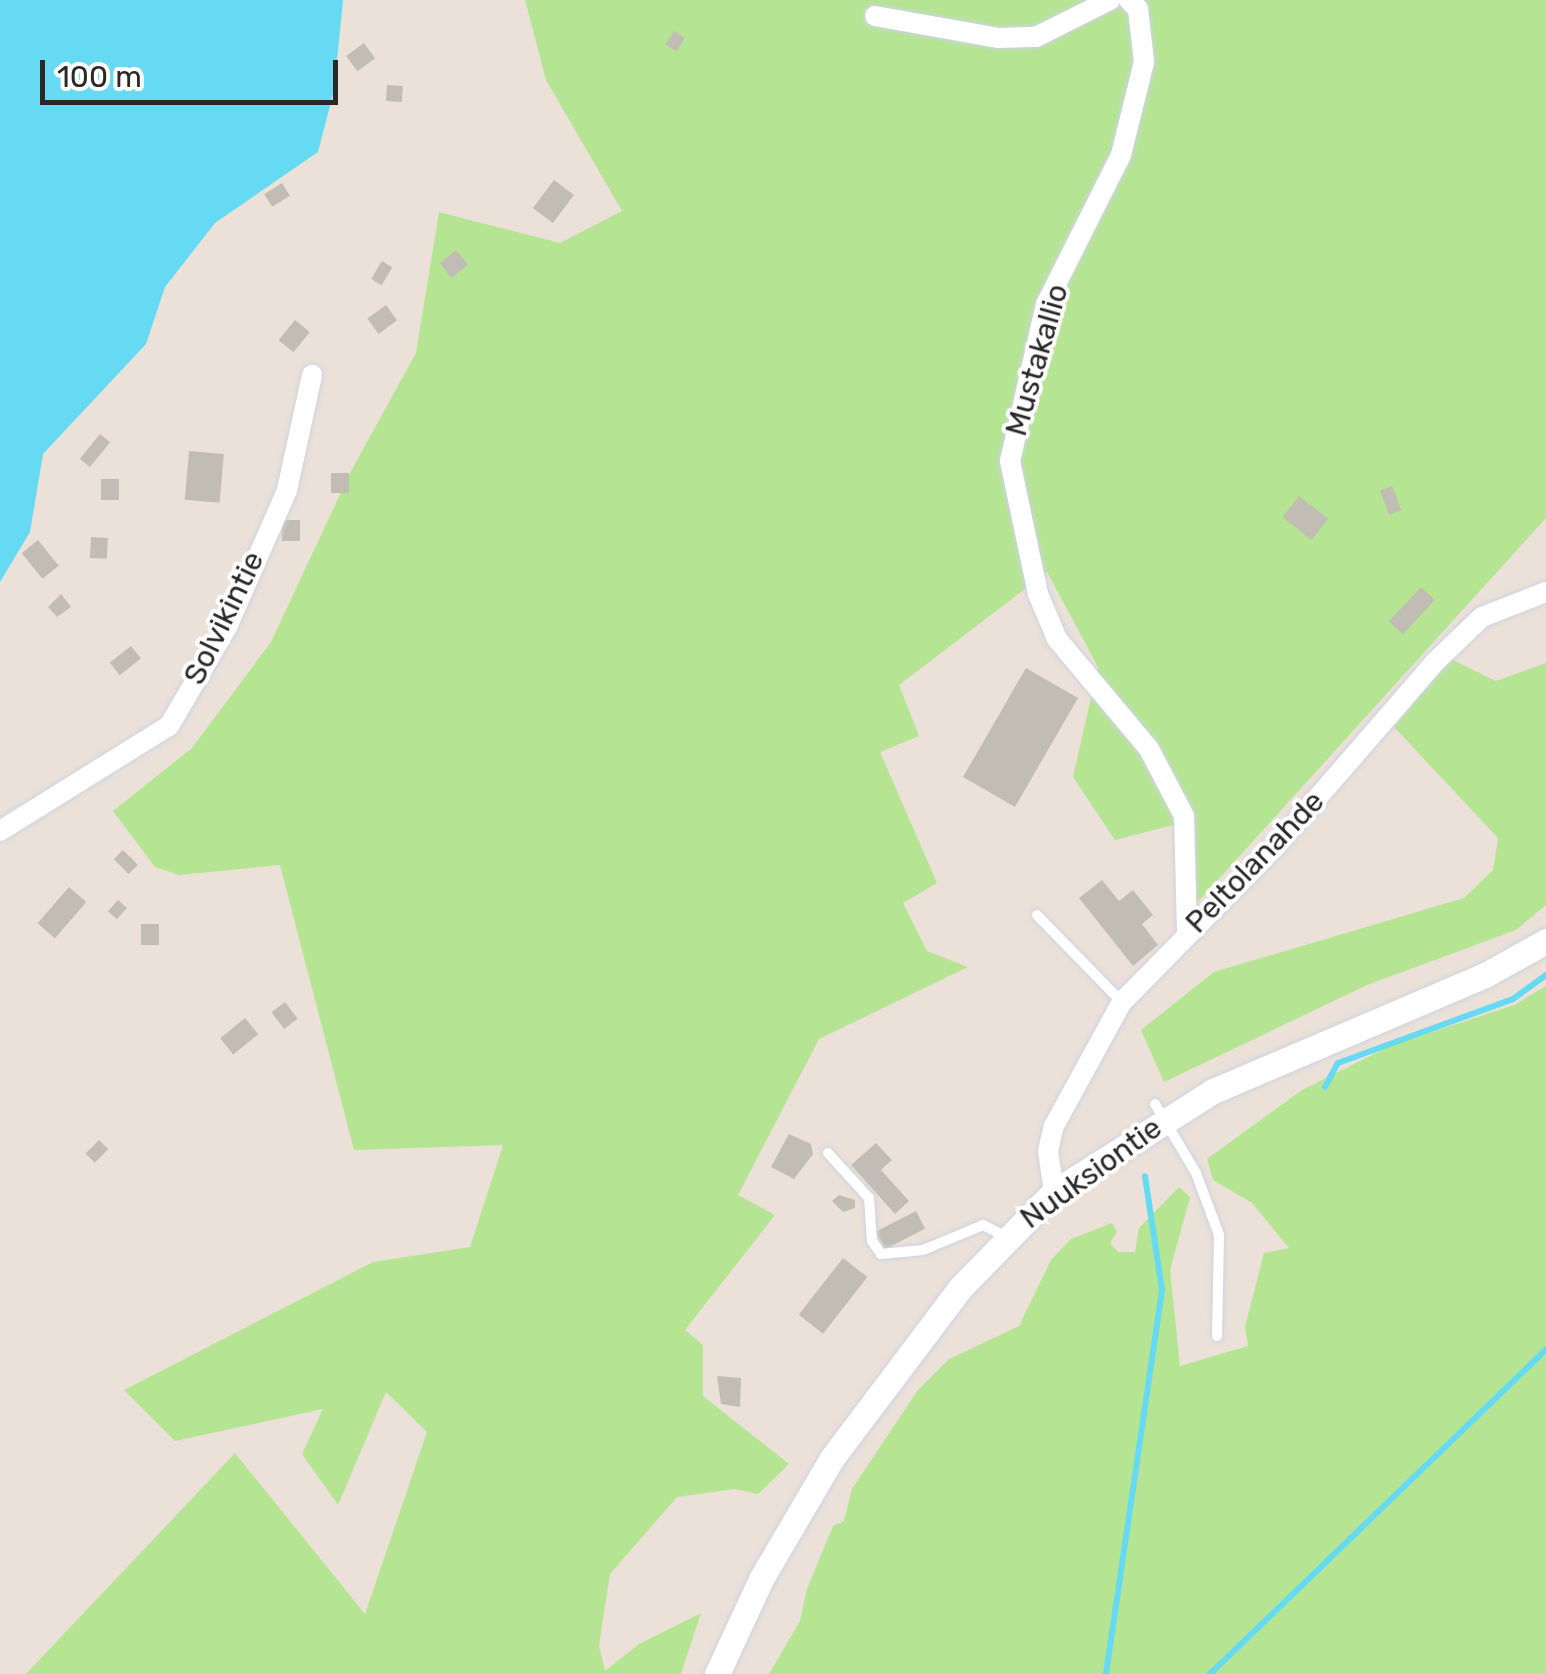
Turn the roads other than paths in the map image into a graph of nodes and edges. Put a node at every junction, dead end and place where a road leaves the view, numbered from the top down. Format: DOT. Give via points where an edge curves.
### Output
graph roads {
  1 [pos="1110,0"];
  2 [pos="1130,0"];
  3 [pos="875,16"];
  4 [pos="312,375"];
  5 [pos="1546,592"];
  6 [pos="0,831"];
  7 [pos="1037,915"];
  8 [pos="1187,933"];
  9 [pos="1546,942"];
  10 [pos="1122,1002"];
  11 [pos="1159,1111"];
  12 [pos="828,1154"];
  13 [pos="1054,1192"];
  14 [pos="1006,1237"];
  15 [pos="1218,1336"];
  16 [pos="718,1674"];
  1 -- 3 [label="street" via="1036,37 999,38"];
  2 -- 8 [label="street, Mustakallio" via="1138,8 1144,62 1122,155 1046,304 1010,461 1033,576 1057,639 1149,749 1184,816"];
  4 -- 6 [label="street, Solvikintie" via="287,490 226,627 170,726"];
  5 -- 8 [label="street, Peltolanahde" via="1482,617 1434,662 1274,848"];
  7 -- 10 [label="lane"];
  8 -- 10 [label="street, Peltolanahde"];
  9 -- 11 [label="street, Nuuksiontie" via="1485,975"];
  10 -- 13 [label="street, Peltolanahde" via="1054,1126 1048,1151"];
  11 -- 13 [label="street, Nuuksiontie"];
  11 -- 15 [label="lane" via="1196,1172 1219,1235"];
  12 -- 14 [label="lane" via="869,1198 872,1241 880,1254 922,1250 983,1226"];
  13 -- 14 [label="street, Nuuksiontie"];
  14 -- 16 [label="street, Nuuksiontie" via="922,1335 832,1458 762,1579"];
}
